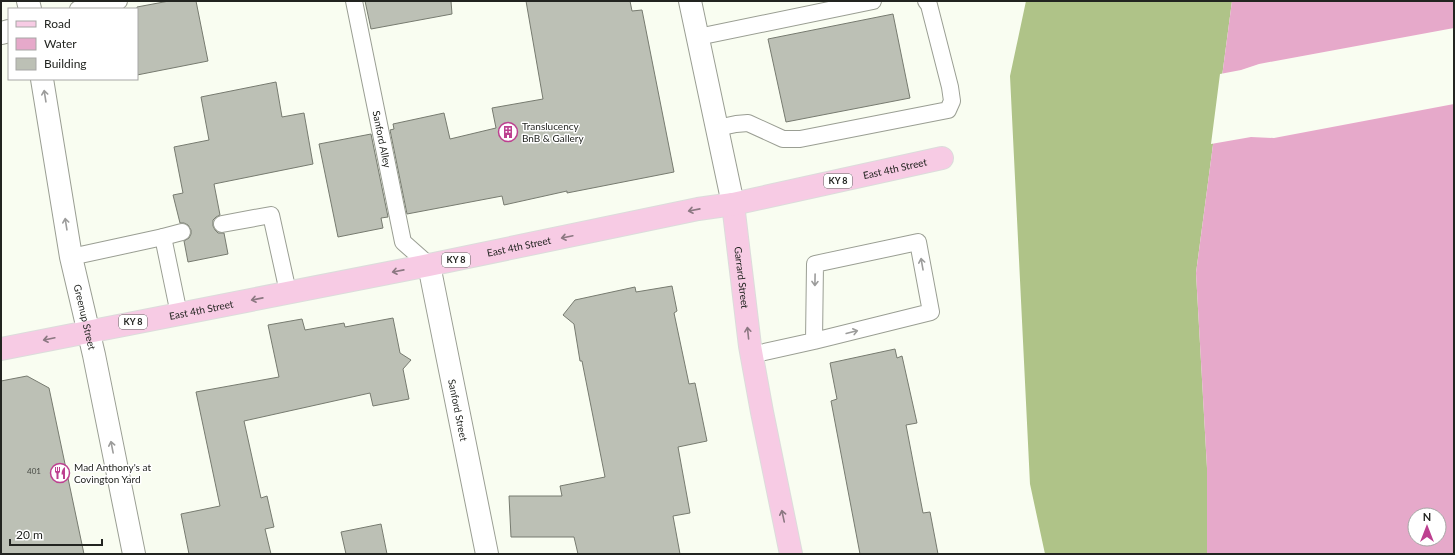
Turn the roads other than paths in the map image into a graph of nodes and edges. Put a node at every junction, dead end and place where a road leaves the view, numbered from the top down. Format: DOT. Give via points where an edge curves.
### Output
graph roads {
  1 [pos="119,1"];
  2 [pos="354,1"];
  3 [pos="690,1"];
  4 [pos="873,1"];
  5 [pos="926,1"];
  6 [pos="83,8"];
  7 [pos="698,37"];
  8 [pos="42,80"];
  9 [pos="717,128"];
  10 [pos="942,158"];
  11 [pos="733,204"];
  12 [pos="222,224"];
  13 [pos="182,232"];
  14 [pos="163,237"];
  15 [pos="71,257"];
  16 [pos="429,265"];
  17 [pos="288,292"];
  18 [pos="179,314"];
  19 [pos="88,331"];
  20 [pos="814,341"];
  21 [pos="1,349"];
  22 [pos="751,355"];
  23 [pos="134,554"];
  24 [pos="487,554"];
  25 [pos="791,554"];
  1 -- 6 [label="lane"];
  2 -- 16 [label="lane, Sanford Alley" via="402,242"];
  3 -- 7 [label="street, Garrard Street"];
  4 -- 7 [label="lane"];
  5 -- 9 [label="lane" via="950,88 952,101 948,110 800,139 783,139 748,123"];
  7 -- 9 [label="street, Garrard Street"];
  15 -- 8 [label="street, Greenup Street, one-way"];
  9 -- 11 [label="street, Garrard Street"];
  10 -- 11 [label="main road, East 4th Street / KY 8"];
  11 -- 16 [label="main road, East 4th Street / KY 8, one-way"];
  22 -- 11 [label="main road, Garrard Street, one-way"];
  12 -- 17 [label="lane" via="271,215"];
  13 -- 14 [label="lane"];
  14 -- 15 [label="lane"];
  14 -- 18 [label="lane"];
  15 -- 19 [label="street, Greenup Street"];
  16 -- 17 [label="main road, East 4th Street / KY 8, one-way"];
  16 -- 24 [label="street, Sanford Street"];
  17 -- 18 [label="main road, East 4th Street / KY 8, one-way"];
  18 -- 19 [label="main road, East 4th Street / KY 8"];
  19 -- 21 [label="main road, East 4th Street / KY 8, one-way"];
  23 -- 19 [label="street, Greenup Street, one-way"];
  20 -- 20 [label="lane, one-way" via="931,312 918,242 815,264"];
  20 -- 22 [label="lane"];
  25 -- 22 [label="main road, Garrard Street, one-way"];
}
